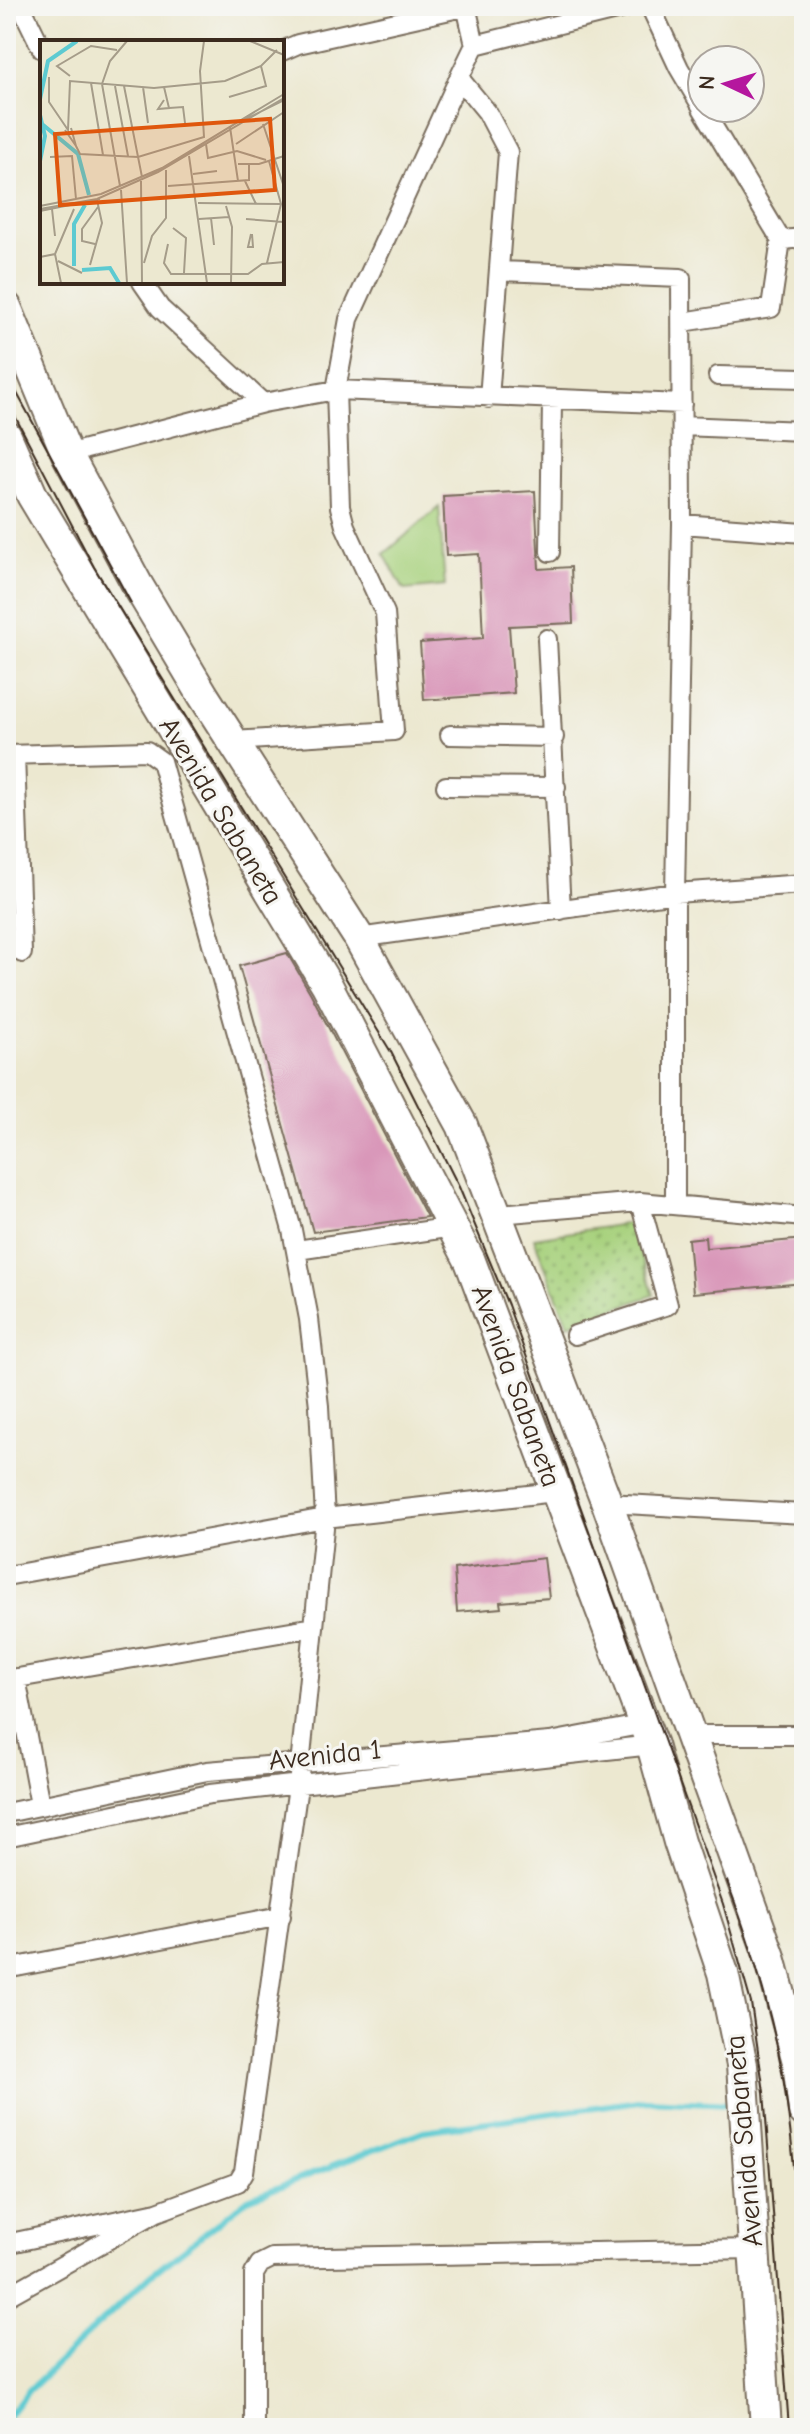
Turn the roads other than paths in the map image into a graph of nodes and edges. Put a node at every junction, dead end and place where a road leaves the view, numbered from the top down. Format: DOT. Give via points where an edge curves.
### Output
graph roads {
  1 [pos="21,6"];
  2 [pos="467,6"];
  3 [pos="632,6"];
  4 [pos="650,6"];
  5 [pos="40,45"];
  6 [pos="475,45"];
  7 [pos="284,50"];
  8 [pos="686,77"];
  9 [pos="459,78"];
  10 [pos="712,124"];
  11 [pos="804,238"];
  12 [pos="781,240"];
  13 [pos="500,271"];
  14 [pos="143,284"];
  15 [pos="6,307"];
  16 [pos="683,322"];
  17 [pos="718,376"];
  18 [pos="804,378"];
  19 [pos="336,390"];
  20 [pos="489,398"];
  21 [pos="552,400"];
  22 [pos="263,403"];
  23 [pos="682,404"];
  24 [pos="682,426"];
  25 [pos="804,431"];
  26 [pos="6,436"];
  27 [pos="67,454"];
  28 [pos="682,524"];
  29 [pos="804,533"];
  30 [pos="550,552"];
  31 [pos="547,639"];
  32 [pos="450,735"];
  33 [pos="554,737"];
  34 [pos="233,741"];
  35 [pos="11,755"];
  36 [pos="446,786"];
  37 [pos="556,787"];
  38 [pos="804,884"];
  39 [pos="675,893"];
  40 [pos="561,910"];
  41 [pos="359,938"];
  42 [pos="22,953"];
  43 [pos="640,1202"];
  44 [pos="675,1203"];
  45 [pos="498,1214"];
  46 [pos="804,1217"];
  47 [pos="453,1227"];
  48 [pos="297,1250"];
  49 [pos="575,1335"];
  50 [pos="555,1492"];
  51 [pos="607,1503"];
  52 [pos="804,1514"];
  53 [pos="325,1518"];
  54 [pos="6,1576"];
  55 [pos="314,1627"];
  56 [pos="11,1679"];
  57 [pos="648,1735"];
  58 [pos="692,1735"];
  59 [pos="804,1735"];
  60 [pos="300,1765"];
  61 [pos="298,1786"];
  62 [pos="110,1792"];
  63 [pos="40,1805"];
  64 [pos="6,1813"];
  65 [pos="115,1814"];
  66 [pos="6,1837"];
  67 [pos="281,1916"];
  68 [pos="6,1969"];
  69 [pos="795,2016"];
  70 [pos="804,2111"];
  71 [pos="157,2212"];
  72 [pos="6,2244"];
  73 [pos="754,2249"];
  74 [pos="6,2297"];
  75 [pos="254,2428"];
  76 [pos="766,2428"];
  1 -- 5 [label="street"];
  2 -- 6 [label="street"];
  2 -- 7 [label="street"];
  3 -- 6 [label="street"];
  4 -- 8 [label="street"];
  6 -- 9 [label="street"];
  9 -- 13 [label="street" via="487,112 508,152"];
  9 -- 19 [label="street" via="349,319"];
  10 -- 12 [label="street"];
  11 -- 12 [label="street"];
  12 -- 16 [label="street" via="771,308"];
  13 -- 16 [label="street" via="681,278"];
  13 -- 20 [label="street"];
  14 -- 22 [label="street" via="160,308"];
  15 -- 27 [label="main road, Avenida Sabaneta"];
  16 -- 23 [label="street"];
  17 -- 18 [label="street"];
  19 -- 20 [label="street"];
  19 -- 22 [label="street"];
  19 -- 34 [label="street" via="340,507 385,613 394,731"];
  20 -- 21 [label="street"];
  21 -- 23 [label="street"];
  21 -- 30 [label="street"];
  22 -- 27 [label="street"];
  23 -- 24 [label="street"];
  24 -- 25 [label="street"];
  24 -- 28 [label="street"];
  26 -- 47 [label="main road, Avenida Sabaneta" via="32,495 327,985"];
  27 -- 34 [label="main road, Avenida Sabaneta" via="138,586"];
  28 -- 29 [label="street"];
  28 -- 39 [label="street"];
  31 -- 33 [label="street"];
  32 -- 33 [label="street"];
  33 -- 37 [label="street"];
  34 -- 41 [label="main road, Avenida Sabaneta"];
  35 -- 42 [label="street"];
  35 -- 48 [label="street" via="147,751 161,761"];
  36 -- 37 [label="street"];
  37 -- 40 [label="street"];
  38 -- 39 [label="street"];
  39 -- 40 [label="street"];
  39 -- 44 [label="street"];
  40 -- 41 [label="street"];
  41 -- 45 [label="main road, Avenida Sabaneta" via="462,1125"];
  43 -- 44 [label="street"];
  43 -- 45 [label="street"];
  43 -- 49 [label="street" via="668,1305"];
  44 -- 46 [label="street"];
  45 -- 51 [label="main road, Avenida Sabaneta"];
  47 -- 48 [label="street"];
  47 -- 50 [label="main road, Avenida Sabaneta"];
  48 -- 53 [label="street" via="319,1406"];
  50 -- 53 [label="street"];
  50 -- 57 [label="main road, Avenida Sabaneta"];
  51 -- 52 [label="street"];
  51 -- 58 [label="main road, Avenida Sabaneta"];
  53 -- 54 [label="street"];
  53 -- 55 [label="street"];
  55 -- 56 [label="street"];
  55 -- 60 [label="street"];
  56 -- 63 [label="street"];
  57 -- 60 [label="street"];
  57 -- 61 [label="street, Avenida 1"];
  57 -- 73 [label="main road, Avenida Sabaneta" via="723,1973 742,2065"];
  58 -- 59 [label="street"];
  58 -- 69 [label="main road, Avenida Sabaneta"];
  60 -- 61 [label="street"];
  60 -- 62 [label="street" via="207,1771"];
  61 -- 65 [label="street, Avenida 1" via="210,1794"];
  61 -- 67 [label="street"];
  62 -- 63 [label="street"];
  62 -- 65 [label="street"];
  63 -- 64 [label="street"];
  65 -- 66 [label="street, Avenida 1"];
  67 -- 68 [label="street"];
  67 -- 71 [label="street" via="242,2178"];
  69 -- 70 [label="main road, Avenida Sabaneta"];
  71 -- 72 [label="street"];
  71 -- 74 [label="street"];
  73 -- 75 [label="street" via="272,2258 254,2274"];
  73 -- 76 [label="main road, Avenida Sabaneta"];
}
